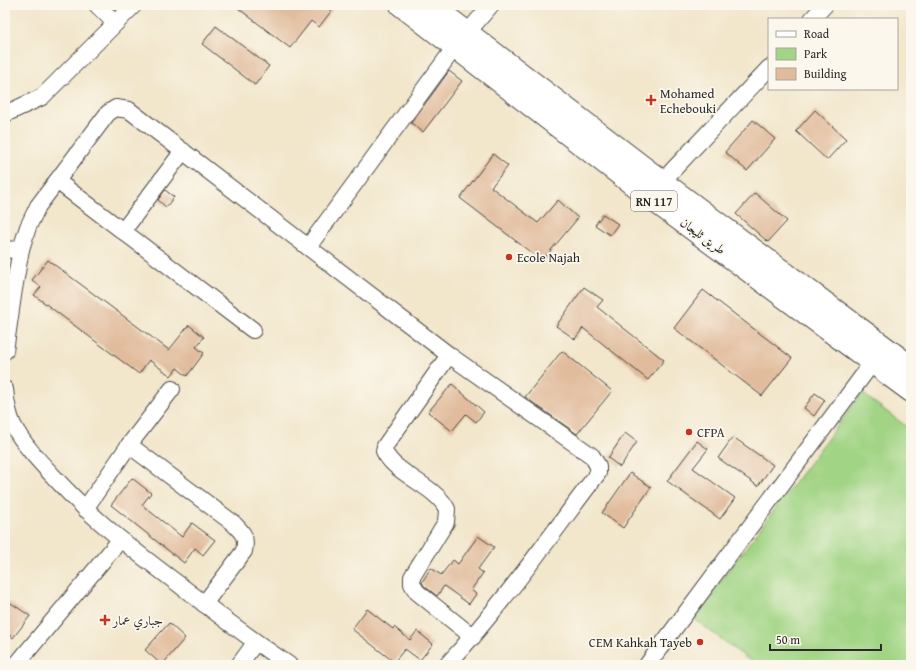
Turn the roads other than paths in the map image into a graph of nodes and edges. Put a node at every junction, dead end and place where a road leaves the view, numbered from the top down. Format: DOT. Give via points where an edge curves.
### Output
graph roads {
  1 [pos="97,5"];
  2 [pos="134,5"];
  3 [pos="401,5"];
  4 [pos="431,5"];
  5 [pos="491,5"];
  6 [pos="825,5"];
  7 [pos="813,18"];
  8 [pos="114,23"];
  9 [pos="461,40"];
  10 [pos="768,69"];
  11 [pos="5,114"];
  12 [pos="183,151"];
  13 [pos="57,181"];
  14 [pos="655,189"];
  15 [pos="123,231"];
  16 [pos="308,247"];
  17 [pos="21,249"];
  18 [pos="5,250"];
  19 [pos="254,330"];
  20 [pos="5,351"];
  21 [pos="449,355"];
  22 [pos="873,362"];
  23 [pos="911,367"];
  24 [pos="172,389"];
  25 [pos="911,391"];
  26 [pos="5,397"];
  27 [pos="129,445"];
  28 [pos="85,508"];
  29 [pos="120,540"];
  30 [pos="204,604"];
  31 [pos="473,637"];
  32 [pos="256,643"];
  33 [pos="16,665"];
  34 [pos="239,665"];
  35 [pos="289,665"];
  36 [pos="447,665"];
  37 [pos="647,665"];
  1 -- 8 [label="street"];
  2 -- 8 [label="street"];
  3 -- 9 [label="main road, طريق ثليجان / RN 117"];
  4 -- 9 [label="main road, طريق ثليجان / RN 117"];
  5 -- 9 [label="street"];
  6 -- 7 [label="street"];
  8 -- 11 [label="street" via="42,98"];
  9 -- 14 [label="main road, طريق ثليجان / RN 117"];
  9 -- 16 [label="street"];
  10 -- 14 [label="street"];
  12 -- 13 [label="street" via="129,110 116,108 108,113"];
  12 -- 15 [label="street"];
  12 -- 16 [label="street"];
  13 -- 15 [label="street"];
  13 -- 17 [label="street" via="38,206"];
  14 -- 22 [label="main road, طريق ثليجان / RN 117"];
  14 -- 23 [label="main road, طريق ثليجان / RN 117"];
  15 -- 19 [label="street"];
  16 -- 21 [label="street"];
  17 -- 18 [label="street"];
  17 -- 20 [label="street"];
  21 -- 31 [label="street" via="384,451 395,464 441,500 447,509 446,522 412,577 412,584 418,592"];
  21 -- 31 [label="street" via="592,456 598,466 598,473"];
  22 -- 25 [label="main road, طريق ثليجان / RN 117"];
  22 -- 37 [label="street"];
  24 -- 27 [label="street"];
  26 -- 28 [label="street" via="13,424 22,439 43,465"];
  27 -- 28 [label="street"];
  27 -- 30 [label="street" via="243,532 246,541 244,551"];
  28 -- 29 [label="street"];
  29 -- 30 [label="street"];
  29 -- 33 [label="street"];
  30 -- 32 [label="street"];
  31 -- 36 [label="street"];
  32 -- 34 [label="street"];
  32 -- 35 [label="street"];
}
